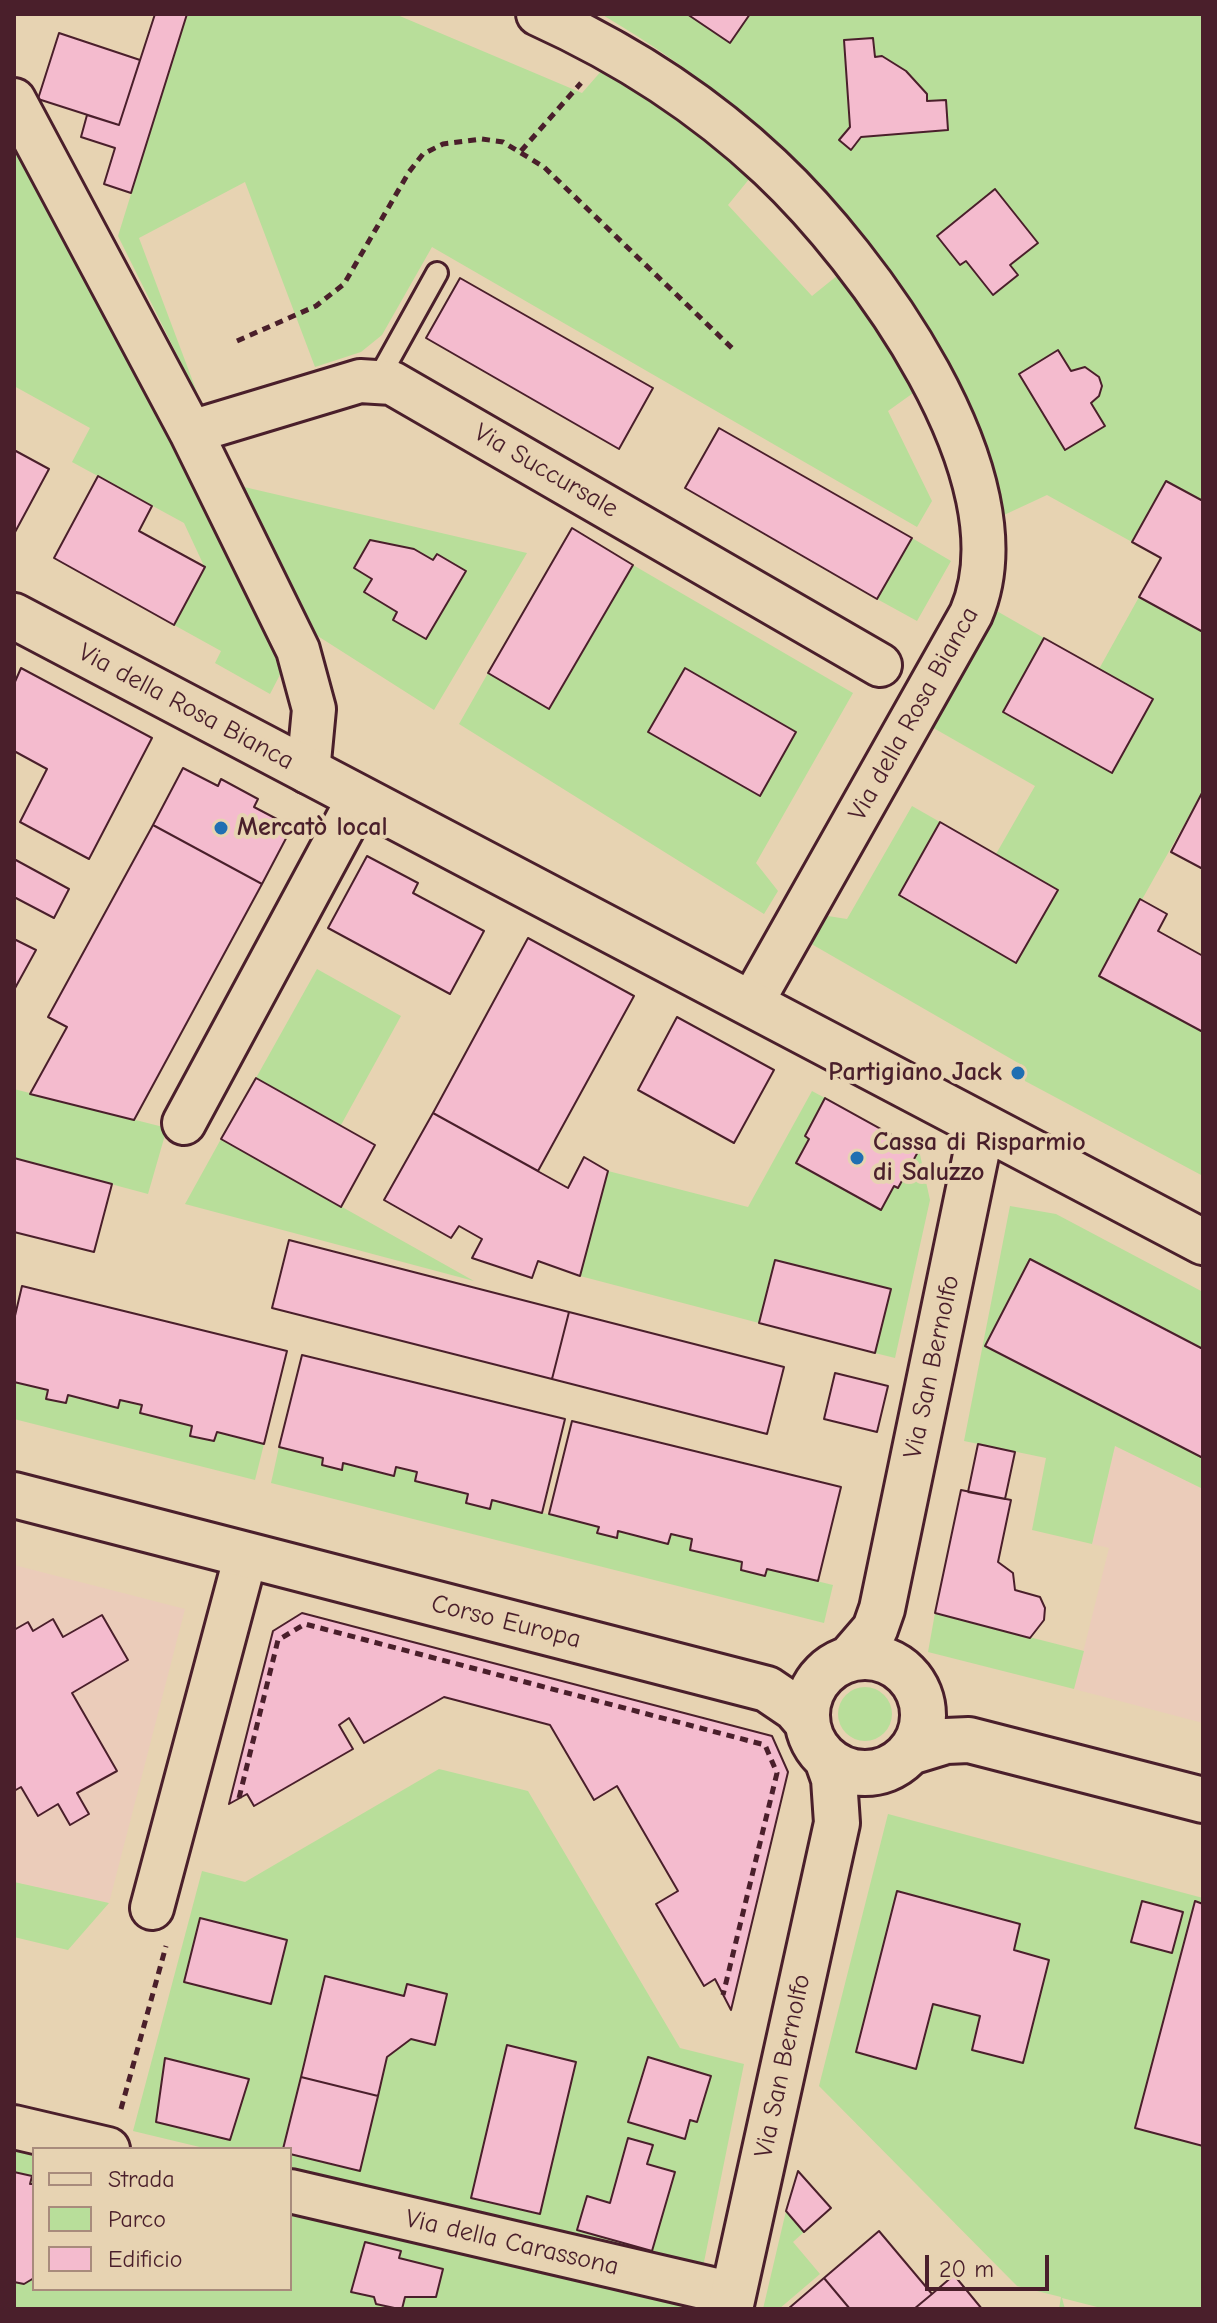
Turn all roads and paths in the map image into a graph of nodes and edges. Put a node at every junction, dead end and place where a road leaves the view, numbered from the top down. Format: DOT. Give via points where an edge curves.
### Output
graph roads {
  1 [pos="538,14"];
  2 [pos="610,50"];
  3 [pos="14,100"];
  4 [pos="521,151"];
  5 [pos="437,273"];
  6 [pos="237,341"];
  7 [pos="735,351"];
  8 [pos="377,381"];
  9 [pos="191,432"];
  10 [pos="14,616"];
  11 [pos="880,665"];
  12 [pos="308,772"];
  13 [pos="359,798"];
  14 [pos="751,1004"];
  15 [pos="184,1123"];
  16 [pos="982,1126"];
  17 [pos="1203,1242"];
  18 [pos="14,1495"];
  19 [pos="246,1555"];
  20 [pos="882,1609"];
  21 [pos="897,1667"];
  22 [pos="835,1668"];
  23 [pos="767,1689"];
  24 [pos="922,1703"];
  25 [pos="807,1722"];
  26 [pos="969,1740"];
  27 [pos="828,1762"];
  28 [pos="892,1762"];
  29 [pos="775,1782"];
  30 [pos="785,1784"];
  31 [pos="239,1798"];
  32 [pos="1203,1800"];
  33 [pos="837,1823"];
  34 [pos="154,1903"];
  35 [pos="723,1995"];
  36 [pos="14,2127"];
  37 [pos="113,2134"];
  38 [pos="292,2192"];
  39 [pos="732,2302"];
  1 -- 2 [label="street, Via della Rosa Bianca"];
  2 -- 4 [label="path"];
  2 -- 14 [label="street, Via della Rosa Bianca" via="722,125 809,207 887,308 933,380 959,436 982,510 986,564 971,614"];
  3 -- 9 [label="street"];
  4 -- 6 [label="path" via="503,142 463,139 423,154 344,284 316,306"];
  4 -- 7 [label="path"];
  5 -- 8 [label="lane"];
  8 -- 9 [label="street, Via Succursale" via="343,386"];
  8 -- 11 [label="street, Via Succursale" via="412,393"];
  9 -- 12 [label="street" via="307,675 314,723"];
  10 -- 12 [label="street, Via della Rosa Bianca"];
  12 -- 13 [label="street, Via della Rosa Bianca"];
  13 -- 14 [label="street, Via della Rosa Bianca"];
  13 -- 15 [label="street"];
  14 -- 16 [label="street, Via della Rosa Bianca"];
  16 -- 17 [label="street, Via della Rosa Bianca"];
  16 -- 20 [label="street, Via San Bernolfo"];
  18 -- 19 [label="street, Corso Europa"];
  19 -- 23 [label="street, Corso Europa"];
  19 -- 34 [label="street"];
  20 -- 21 [label="street, Via San Bernolfo" via="883,1633"];
  20 -- 22 [label="street, Via San Bernolfo" via="875,1629"];
  21 -- 22 [label="street, Corso Europa" via="869,1656"];
  21 -- 24 [label="street" via="915,1684"];
  22 -- 23 [label="street, Corso Europa" via="794,1686"];
  22 -- 25 [label="street" via="810,1693"];
  23 -- 25 [label="street, Corso Europa"];
  24 -- 26 [label="street"];
  24 -- 28 [label="street" via="923,1724"];
  25 -- 27 [label="street, Corso Europa" via="815,1746"];
  26 -- 28 [label="street" via="946,1741"];
  26 -- 32 [label="street"];
  27 -- 28 [label="street" via="846,1771"];
  27 -- 33 [label="street, Via San Bernolfo"];
  28 -- 33 [label="street, Via San Bernolfo" via="847,1801"];
  29 -- 30 [label="path"];
  29 -- 31 [label="path" via="777,1773 765,1745 305,1624 275,1639"];
  29 -- 35 [label="path"];
  33 -- 39 [label="street, Via San Bernolfo"];
  34 -- 37 [label="path" via="177,1905"];
  36 -- 37 [label="street"];
  38 -- 39 [label="street, Via della Carassona"];
}
